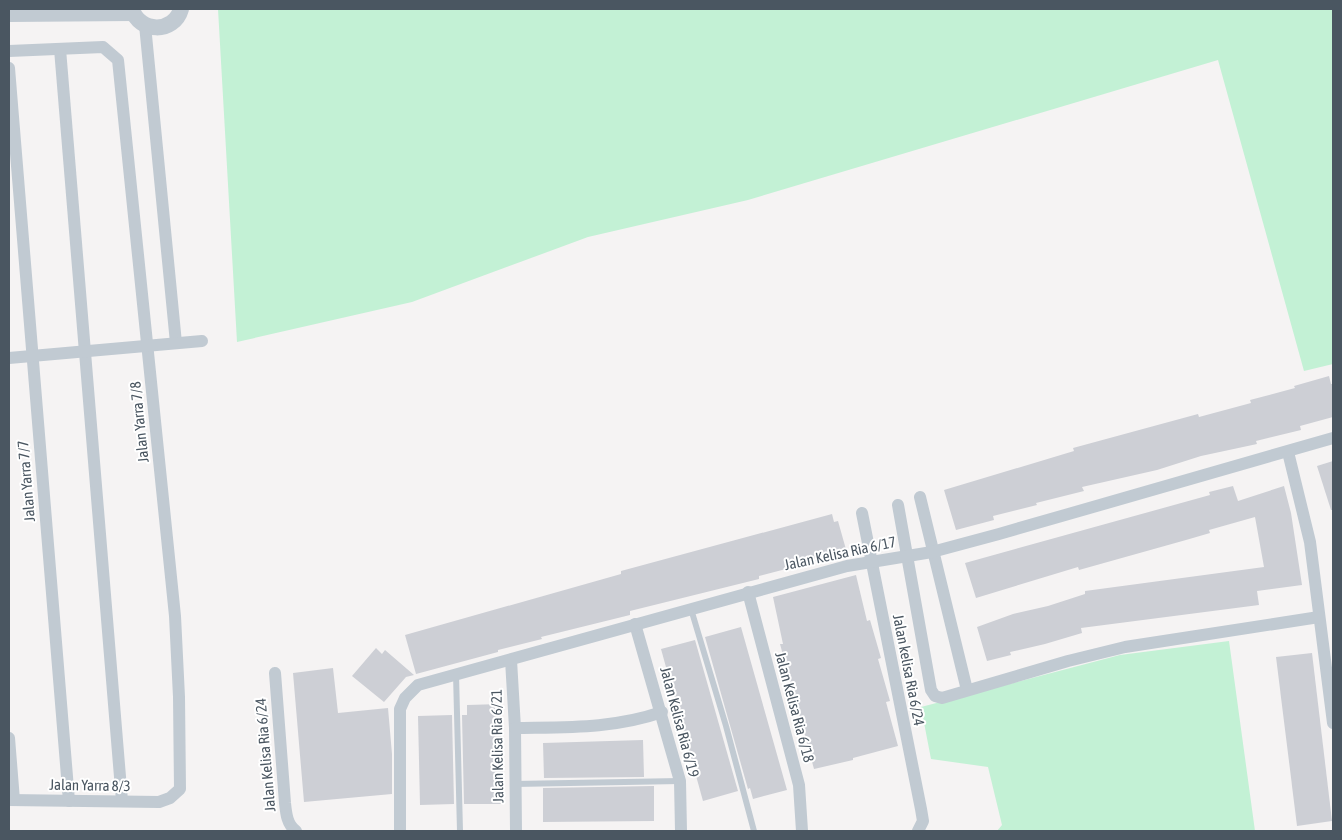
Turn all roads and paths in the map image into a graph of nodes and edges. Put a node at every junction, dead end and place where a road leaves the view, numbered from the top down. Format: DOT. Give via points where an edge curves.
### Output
graph roads {
  1 [pos="181,9"];
  2 [pos="133,11"];
  3 [pos="9,14"];
  4 [pos="145,26"];
  5 [pos="60,49"];
  6 [pos="9,51"];
  7 [pos="9,68"];
  8 [pos="202,341"];
  9 [pos="176,343"];
  10 [pos="147,346"];
  11 [pos="85,351"];
  12 [pos="32,356"];
  13 [pos="9,358"];
  14 [pos="1333,438"];
  15 [pos="1288,452"];
  16 [pos="920,497"];
  17 [pos="898,505"];
  18 [pos="862,513"];
  19 [pos="932,552"];
  20 [pos="905,556"];
  21 [pos="872,560"];
  22 [pos="748,592"];
  23 [pos="691,608"];
  24 [pos="1319,617"];
  25 [pos="635,624"];
  26 [pos="511,660"];
  27 [pos="275,673"];
  28 [pos="456,674"];
  29 [pos="966,690"];
  30 [pos="662,712"];
  31 [pos="1333,723"];
  32 [pos="515,728"];
  33 [pos="9,738"];
  34 [pos="680,781"];
  35 [pos="514,784"];
  36 [pos="170,798"];
  37 [pos="11,800"];
  38 [pos="68,801"];
  39 [pos="122,801"];
  40 [pos="296,831"];
  41 [pos="400,831"];
  42 [pos="460,831"];
  43 [pos="516,831"];
  44 [pos="681,831"];
  45 [pos="754,831"];
  46 [pos="802,831"];
  47 [pos="918,831"];
  1 -- 4 [label="street" via="169,25 162,28"];
  2 -- 3 [label="street"];
  2 -- 4 [label="street"];
  4 -- 9 [label="street"];
  5 -- 6 [label="street"];
  5 -- 10 [label="street, Jalan Yarra 7/8" via="103,47 118,60"];
  5 -- 11 [label="street"];
  7 -- 12 [label="street, Jalan Yarra 7/7"];
  8 -- 9 [label="street"];
  9 -- 10 [label="street"];
  10 -- 11 [label="street"];
  10 -- 36 [label="street, Jalan Yarra 7/8" via="175,616 180,789"];
  11 -- 12 [label="street"];
  11 -- 39 [label="street"];
  12 -- 13 [label="street"];
  12 -- 38 [label="street, Jalan Yarra 7/7"];
  14 -- 15 [label="street, Jalan Kelisa Ria 6/17"];
  15 -- 19 [label="street, Jalan Kelisa Ria 6/17"];
  15 -- 24 [label="street" via="1310,542"];
  16 -- 19 [label="street"];
  17 -- 20 [label="street"];
  18 -- 21 [label="street, Jalan kelisa Ria 6/24"];
  19 -- 20 [label="street, Jalan Kelisa Ria 6/17"];
  19 -- 29 [label="street"];
  20 -- 21 [label="street, Jalan Kelisa Ria 6/17"];
  20 -- 29 [label="street" via="931,690 942,698"];
  21 -- 22 [label="street, Jalan Kelisa Ria 6/17"];
  21 -- 47 [label="street, Jalan kelisa Ria 6/24" via="921,808 923,821"];
  22 -- 23 [label="street, Jalan Kelisa Ria 6/17"];
  22 -- 46 [label="street, Jalan Kelisa Ria 6/18" via="799,785"];
  23 -- 25 [label="street, Jalan Kelisa Ria 6/17"];
  23 -- 45 [label="lane"];
  24 -- 29 [label="street" via="1124,647"];
  24 -- 31 [label="street"];
  25 -- 26 [label="street, Jalan Kelisa Ria 6/17"];
  25 -- 30 [label="street, Jalan Kelisa Ria 6/19"];
  26 -- 28 [label="street, Jalan Kelisa Ria 6/17"];
  26 -- 32 [label="street, Jalan Kelisa Ria 6/21"];
  27 -- 40 [label="street, Jalan Kelisa Ria 6/24" via="285,803 287,817"];
  28 -- 41 [label="street, Jalan Kelisa Ria 6/17" via="418,685 405,698 400,709"];
  28 -- 42 [label="lane"];
  30 -- 32 [label="street" via="608,726"];
  30 -- 34 [label="street, Jalan Kelisa Ria 6/19"];
  32 -- 35 [label="street, Jalan Kelisa Ria 6/21"];
  33 -- 37 [label="street"];
  34 -- 35 [label="lane"];
  34 -- 44 [label="street, Jalan Kelisa Ria 6/19"];
  35 -- 43 [label="street, Jalan Kelisa Ria 6/21"];
  36 -- 39 [label="street, Jalan Yarra 8/3" via="159,802"];
  37 -- 38 [label="street, Jalan Yarra 8/3"];
  38 -- 39 [label="street, Jalan Yarra 8/3"];
}
